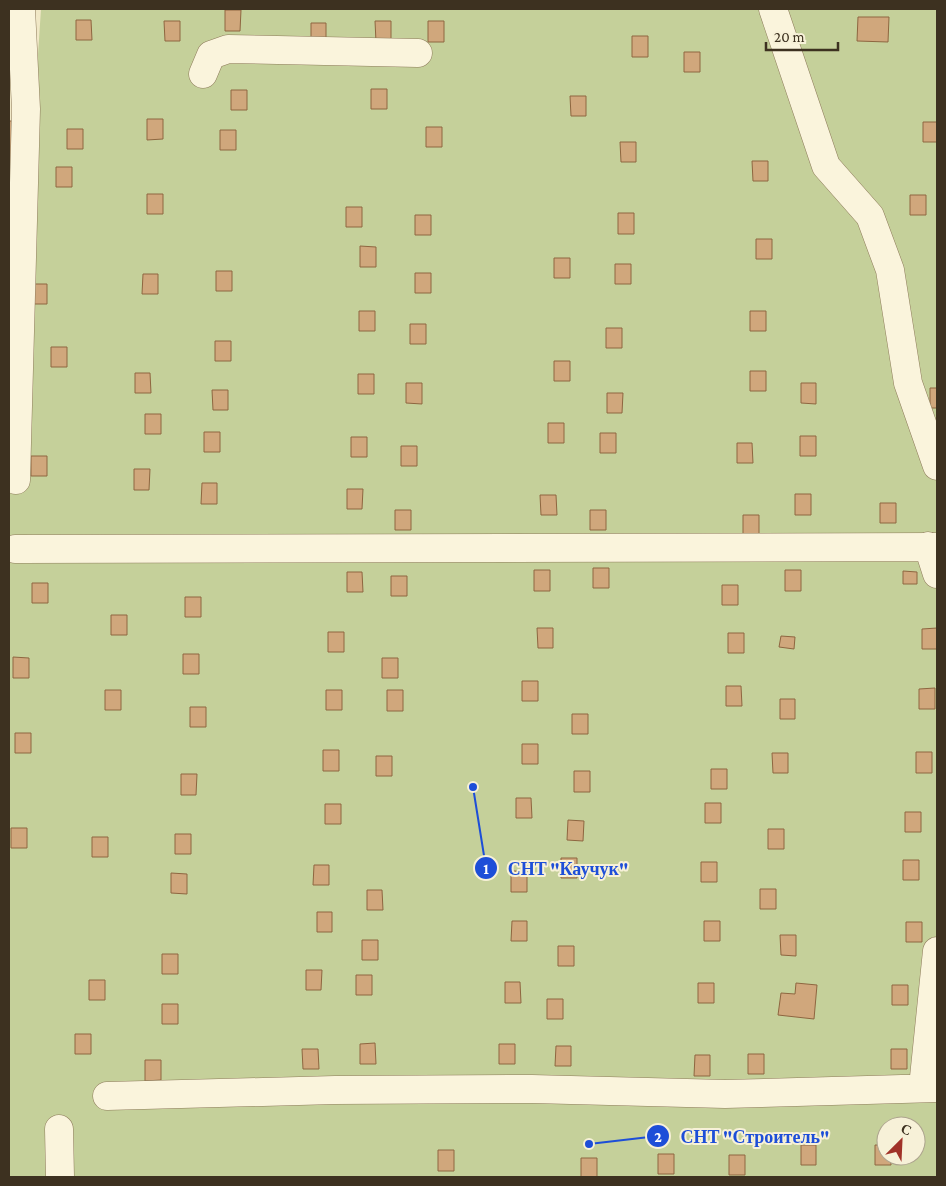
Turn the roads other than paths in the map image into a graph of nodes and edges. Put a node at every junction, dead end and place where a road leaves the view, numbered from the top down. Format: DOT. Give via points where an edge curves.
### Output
graph roads {
  1 [pos="21,9"];
  2 [pos="773,9"];
  3 [pos="418,53"];
  4 [pos="203,74"];
  5 [pos="17,109"];
  6 [pos="937,466"];
  7 [pos="16,480"];
  8 [pos="932,546"];
  9 [pos="15,549"];
  10 [pos="937,574"];
  11 [pos="937,951"];
  12 [pos="930,1088"];
  13 [pos="107,1096"];
  14 [pos="60,1129"];
  15 [pos="60,1177"];
  1 -- 5 [label="street"];
  2 -- 6 [label="street" via="826,166 870,216 890,270 908,383"];
  3 -- 4 [label="street" via="228,49 210,55"];
  5 -- 7 [label="street"];
  8 -- 9 [label="street"];
  8 -- 10 [label="street"];
  11 -- 12 [label="street"];
  12 -- 13 [label="street" via="724,1094 532,1089"];
  14 -- 15 [label="street"];
}
